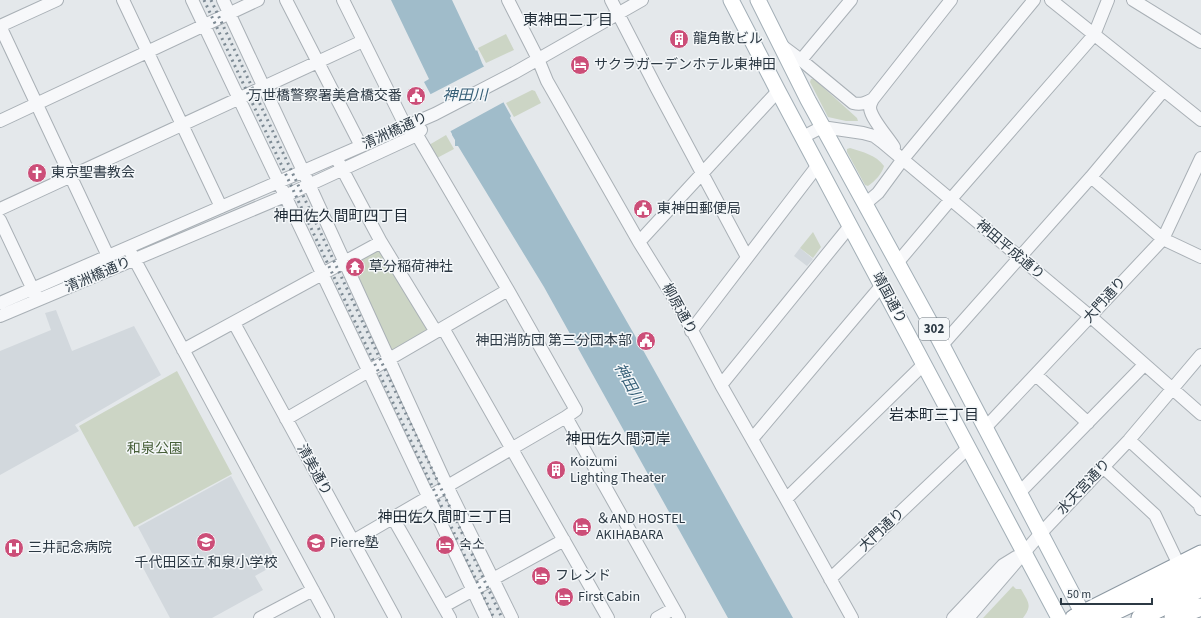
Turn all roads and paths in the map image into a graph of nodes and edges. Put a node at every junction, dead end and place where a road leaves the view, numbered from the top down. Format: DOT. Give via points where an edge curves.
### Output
graph roads {
  1 [pos="57,0"];
  2 [pos="123,0"];
  3 [pos="192,0"];
  4 [pos="223,0"];
  5 [pos="258,0"];
  6 [pos="286,0"];
  7 [pos="343,0"];
  8 [pos="508,0"];
  9 [pos="611,0"];
  10 [pos="642,0"];
  11 [pos="731,0"];
  12 [pos="758,0"];
  13 [pos="851,0"];
  14 [pos="951,0"];
  15 [pos="1034,0"];
  16 [pos="1051,0"];
  17 [pos="1108,0"];
  18 [pos="1133,0"];
  19 [pos="230,14"];
  20 [pos="618,14"];
  21 [pos="0,26"];
  22 [pos="204,26"];
  23 [pos="1094,35"];
  24 [pos="363,41"];
  25 [pos="1201,42"];
  26 [pos="780,44"];
  27 [pos="148,52"];
  28 [pos="538,59"];
  29 [pos="801,60"];
  30 [pos="317,63"];
  31 [pos="264,87"];
  32 [pos="778,90"];
  33 [pos="1163,91"];
  34 [pos="239,98"];
  35 [pos="873,98"];
  36 [pos="36,104"];
  37 [pos="435,114"];
  38 [pos="1201,120"];
  39 [pos="0,121"];
  40 [pos="182,125"];
  41 [pos="406,127"];
  42 [pos="822,127"];
  43 [pos="418,134"];
  44 [pos="803,137"];
  45 [pos="361,146"];
  46 [pos="336,157"];
  47 [pos="1201,158"];
  48 [pos="903,159"];
  49 [pos="818,165"];
  50 [pos="343,169"];
  51 [pos="303,171"];
  52 [pos="702,173"];
  53 [pos="71,176"];
  54 [pos="1091,177"];
  55 [pos="278,182"];
  56 [pos="309,185"];
  57 [pos="285,196"];
  58 [pos="950,199"];
  59 [pos="865,204"];
  60 [pos="221,207"];
  61 [pos="0,209"];
  62 [pos="0,220"];
  63 [pos="850,226"];
  64 [pos="1163,239"];
  65 [pos="381,242"];
  66 [pos="639,242"];
  67 [pos="128,248"];
  68 [pos="108,256"];
  69 [pos="747,257"];
  70 [pos="1201,257"];
  71 [pos="1020,258"];
  72 [pos="134,260"];
  73 [pos="344,262"];
  74 [pos="898,262"];
  75 [pos="322,274"];
  76 [pos="882,285"];
  77 [pos="33,289"];
  78 [pos="508,290"];
  79 [pos="38,300"];
  80 [pos="0,302"];
  81 [pos="0,316"];
  82 [pos="1090,317"];
  83 [pos="234,322"];
  84 [pos="439,330"];
  85 [pos="691,331"];
  86 [pos="942,345"];
  87 [pos="183,350"];
  88 [pos="1201,355"];
  89 [pos="390,359"];
  90 [pos="924,364"];
  91 [pos="1144,364"];
  92 [pos="368,372"];
  93 [pos="1036,374"];
  94 [pos="721,384"];
  95 [pos="1173,389"];
  96 [pos="1201,414"];
  97 [pos="566,417"];
  98 [pos="286,419"];
  99 [pos="1088,423"];
  100 [pos="986,427"];
  101 [pos="752,439"];
  102 [pos="1129,440"];
  103 [pos="968,448"];
  104 [pos="512,449"];
  105 [pos="1103,467"];
  106 [pos="447,486"];
  107 [pos="1020,492"];
  108 [pos="428,498"];
  109 [pos="786,499"];
  110 [pos="1201,509"];
  111 [pos="393,518"];
  112 [pos="1041,533"];
  113 [pos="564,540"];
  114 [pos="353,541"];
  115 [pos="1024,552"];
  116 [pos="1201,554"];
  117 [pos="1179,565"];
  118 [pos="1201,570"];
  119 [pos="493,579"];
  120 [pos="830,579"];
  121 [pos="1201,588"];
  122 [pos="313,590"];
  123 [pos="472,591"];
  124 [pos="1201,594"];
  125 [pos="444,606"];
  126 [pos="1201,606"];
  127 [pos="676,613"];
  128 [pos="1080,616"];
  129 [pos="260,618"];
  130 [pos="328,618"];
  131 [pos="395,618"];
  132 [pos="450,618"];
  133 [pos="486,618"];
  134 [pos="512,618"];
  135 [pos="608,618"];
  136 [pos="657,618"];
  137 [pos="852,618"];
  138 [pos="953,618"];
  139 [pos="968,618"];
  140 [pos="1059,618"];
  141 [pos="1101,618"];
  142 [pos="1141,618"];
  143 [pos="1173,618"];
  1 -- 21 [label="street"];
  2 -- 27 [label="street"];
  3 -- 22 [label="street"];
  4 -- 19 [label="street"];
  5 -- 19 [label="street"];
  6 -- 30 [label="street"];
  7 -- 24 [label="street"];
  8 -- 28 [label="street, 柳原通り"];
  9 -- 20 [label="street"];
  10 -- 20 [label="street"];
  11 -- 32 [label="main road, 靖国通り / 302"];
  12 -- 26 [label="main road, 靖国通り / 302"];
  13 -- 29 [label="street"];
  14 -- 35 [label="street"];
  15 -- 48 [label="street"];
  16 -- 23 [label="street"];
  17 -- 23 [label="street"];
  18 -- 25 [label="street"];
  19 -- 22 [label="street"];
  19 -- 31 [label="street"];
  20 -- 28 [label="street"];
  20 -- 52 [label="street"];
  21 -- 36 [label="street"];
  22 -- 27 [label="street"];
  22 -- 34 [label="street"];
  23 -- 33 [label="street"];
  23 -- 58 [label="street"];
  24 -- 30 [label="street"];
  24 -- 41 [label="street"];
  26 -- 29 [label="street"];
  26 -- 42 [label="main road, 靖国通り / 302"];
  27 -- 36 [label="street"];
  27 -- 40 [label="street"];
  28 -- 37 [label="street"];
  28 -- 66 [label="street, 柳原通り" via="547,81"];
  29 -- 35 [label="street" via="853,103 864,103"];
  30 -- 31 [label="street"];
  30 -- 45 [label="street"];
  31 -- 34 [label="street"];
  31 -- 51 [label="street"];
  32 -- 44 [label="main road, 靖国通り / 302"];
  32 -- 52 [label="street"];
  33 -- 38 [label="street"];
  33 -- 54 [label="street"];
  34 -- 40 [label="street"];
  34 -- 55 [label="street"];
  35 -- 48 [label="street" via="871,112"];
  36 -- 39 [label="street"];
  36 -- 53 [label="street"];
  37 -- 41 [label="street, 清洲橋通り"];
  37 -- 43 [label="street, 清洲橋通り"];
  40 -- 53 [label="street"];
  40 -- 60 [label="street"];
  41 -- 43 [label="street"];
  41 -- 45 [label="street, 清洲橋通り"];
  42 -- 44 [label="street"];
  42 -- 48 [label="street, 神田平成通り" via="874,136"];
  42 -- 59 [label="main road, 靖国通り / 302"];
  43 -- 50 [label="street, 清洲橋通り"];
  43 -- 78 [label="street"];
  44 -- 49 [label="main road, 靖国通り / 302"];
  45 -- 46 [label="street, 清洲橋通り"];
  46 -- 50 [label="street"];
  46 -- 51 [label="street, 清洲橋通り"];
  47 -- 64 [label="street, 大門通り"];
  48 -- 58 [label="street, 神田平成通り"];
  48 -- 59 [label="street" via="878,193"];
  49 -- 63 [label="main road, 靖国通り / 302"];
  49 -- 69 [label="street"];
  50 -- 56 [label="street, 清洲橋通り"];
  50 -- 65 [label="street"];
  51 -- 55 [label="street, 清洲橋通り"];
  51 -- 56 [label="street"];
  52 -- 66 [label="street"];
  52 -- 69 [label="street"];
  53 -- 61 [label="street"];
  53 -- 68 [label="street"];
  54 -- 64 [label="street"];
  54 -- 71 [label="street"];
  55 -- 57 [label="street"];
  55 -- 60 [label="street, 清洲橋通り"];
  56 -- 57 [label="street, 清洲橋通り"];
  56 -- 73 [label="street"];
  57 -- 72 [label="street, 清洲橋通り"];
  57 -- 75 [label="street"];
  58 -- 71 [label="street, 神田平成通り"];
  58 -- 74 [label="street"];
  59 -- 74 [label="main road, 靖国通り / 302"];
  60 -- 67 [label="street, 清洲橋通り"];
  62 -- 77 [label="street"];
  63 -- 76 [label="main road, 靖国通り / 302"];
  63 -- 94 [label="street"];
  64 -- 70 [label="street"];
  64 -- 82 [label="street, 大門通り"];
  65 -- 73 [label="street"];
  65 -- 84 [label="street"];
  66 -- 85 [label="street, 柳原通り" via="680,308"];
  67 -- 68 [label="street, 清洲橋通り"];
  67 -- 72 [label="street"];
  68 -- 77 [label="street, 清洲橋通り"];
  69 -- 85 [label="street"];
  71 -- 82 [label="street, 神田平成通り"];
  71 -- 86 [label="street"];
  72 -- 79 [label="street, 清洲橋通り"];
  72 -- 87 [label="street"];
  73 -- 75 [label="street"];
  73 -- 89 [label="street"];
  74 -- 86 [label="main road, 靖国通り / 302"];
  75 -- 83 [label="street"];
  75 -- 92 [label="street"];
  76 -- 90 [label="main road, 靖国通り / 302"];
  76 -- 101 [label="street"];
  77 -- 79 [label="street"];
  77 -- 80 [label="street, 清洲橋通り"];
  78 -- 84 [label="street"];
  78 -- 97 [label="street" via="576,410"];
  79 -- 81 [label="street, 清洲橋通り"];
  82 -- 91 [label="street, 神田平成通り"];
  82 -- 93 [label="street, 大門通り"];
  83 -- 87 [label="street"];
  83 -- 98 [label="street, 清美通り"];
  84 -- 89 [label="street"];
  84 -- 104 [label="street"];
  85 -- 94 [label="street, 柳原通り"];
  86 -- 100 [label="main road, 靖国通り / 302"];
  87 -- 122 [label="street"];
  88 -- 95 [label="street, 水天宮通り"];
  89 -- 92 [label="street"];
  89 -- 106 [label="street"];
  90 -- 103 [label="main road, 靖国通り / 302"];
  90 -- 109 [label="street"];
  91 -- 95 [label="street, 神田平成通り"];
  91 -- 99 [label="street"];
  92 -- 98 [label="street"];
  92 -- 108 [label="street"];
  93 -- 99 [label="street"];
  93 -- 100 [label="street, 大門通り"];
  94 -- 101 [label="street, 柳原通り"];
  95 -- 96 [label="street, 神田平成通り"];
  95 -- 102 [label="street, 水天宮通り"];
  97 -- 104 [label="street"];
  97 -- 127 [label="street"];
  98 -- 114 [label="street, 清美通り"];
  99 -- 107 [label="street"];
  100 -- 107 [label="main road, 靖国通り / 302"];
  101 -- 109 [label="street, 柳原通り"];
  102 -- 105 [label="street, 水天宮通り"];
  102 -- 110 [label="street" via="1199,504"];
  103 -- 115 [label="main road, 靖国通り / 302"];
  103 -- 120 [label="street, 大門通り"];
  104 -- 106 [label="street"];
  104 -- 113 [label="street"];
  105 -- 112 [label="street, 水天宮通り"];
  105 -- 117 [label="street" via="1155,515"];
  106 -- 108 [label="street"];
  106 -- 119 [label="street"];
  107 -- 112 [label="main road, 靖国通り / 302"];
  108 -- 111 [label="street"];
  108 -- 123 [label="street"];
  109 -- 120 [label="street, 柳原通り"];
  111 -- 114 [label="street"];
  111 -- 125 [label="street"];
  112 -- 115 [label="street, 水天宮通り"];
  112 -- 128 [label="main road, 靖国通り / 302"];
  113 -- 119 [label="street"];
  113 -- 135 [label="street"];
  114 -- 131 [label="street, 清美通り"];
  115 -- 138 [label="street" via="1003,565"];
  115 -- 139 [label="street, 水天宮通り"];
  115 -- 140 [label="main road, 靖国通り / 302"];
  116 -- 117 [label="highway"];
  117 -- 128 [label="highway"];
  118 -- 141 [label="highway"];
  119 -- 123 [label="street"];
  119 -- 134 [label="street"];
  120 -- 137 [label="street, 柳原通り"];
  121 -- 142 [label="highway"];
  122 -- 129 [label="street"];
  122 -- 130 [label="street"];
  123 -- 125 [label="street"];
  123 -- 133 [label="street"];
  124 -- 142 [label="highway"];
  125 -- 132 [label="street"];
  126 -- 143 [label="highway"];
  127 -- 136 [label="street"];
}
